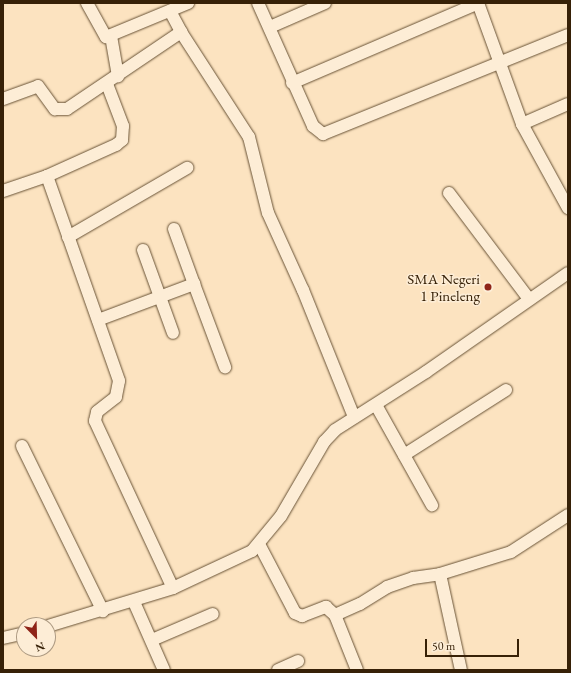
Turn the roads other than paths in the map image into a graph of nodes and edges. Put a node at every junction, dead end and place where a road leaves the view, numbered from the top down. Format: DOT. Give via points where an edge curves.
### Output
graph roads {
  1 [pos="87,3"];
  2 [pos="188,3"];
  3 [pos="258,3"];
  4 [pos="325,3"];
  5 [pos="479,3"];
  6 [pos="170,11"];
  7 [pos="270,27"];
  8 [pos="181,32"];
  9 [pos="568,35"];
  10 [pos="111,36"];
  11 [pos="499,62"];
  12 [pos="118,76"];
  13 [pos="292,83"];
  14 [pos="107,84"];
  15 [pos="3,100"];
  16 [pos="568,104"];
  17 [pos="522,124"];
  18 [pos="187,168"];
  19 [pos="47,176"];
  20 [pos="3,191"];
  21 [pos="449,193"];
  22 [pos="568,208"];
  23 [pos="174,229"];
  24 [pos="68,238"];
  25 [pos="143,250"];
  26 [pos="567,275"];
  27 [pos="194,284"];
  28 [pos="160,297"];
  29 [pos="529,299"];
  30 [pos="98,320"];
  31 [pos="173,333"];
  32 [pos="225,367"];
  33 [pos="506,390"];
  34 [pos="376,405"];
  35 [pos="354,417"];
  36 [pos="22,446"];
  37 [pos="404,455"];
  38 [pos="432,505"];
  39 [pos="568,515"];
  40 [pos="259,544"];
  41 [pos="440,574"];
  42 [pos="173,588"];
  43 [pos="134,602"];
  44 [pos="103,611"];
  45 [pos="213,614"];
  46 [pos="335,615"];
  47 [pos="56,624"];
  48 [pos="16,635"];
  49 [pos="3,638"];
  50 [pos="152,640"];
  51 [pos="298,661"];
  52 [pos="164,670"];
  53 [pos="278,670"];
  54 [pos="357,670"];
  55 [pos="462,670"];
  1 -- 10 [label="street" via="104,36"];
  2 -- 6 [label="street"];
  3 -- 7 [label="street"];
  4 -- 7 [label="street"];
  5 -- 11 [label="street"];
  5 -- 13 [label="street"];
  6 -- 8 [label="street"];
  6 -- 10 [label="street"];
  7 -- 13 [label="street"];
  8 -- 12 [label="street"];
  8 -- 35 [label="street" via="250,138 268,213 304,290"];
  9 -- 11 [label="street"];
  10 -- 12 [label="street"];
  11 -- 13 [label="street" via="328,134 318,132 314,128"];
  11 -- 17 [label="street"];
  12 -- 14 [label="street"];
  14 -- 15 [label="street" via="63,110 55,109 38,86"];
  14 -- 19 [label="street" via="125,132 122,140"];
  16 -- 17 [label="street"];
  17 -- 22 [label="street"];
  18 -- 24 [label="street"];
  19 -- 20 [label="street"];
  19 -- 24 [label="street"];
  21 -- 29 [label="street"];
  23 -- 27 [label="street"];
  24 -- 30 [label="street"];
  25 -- 28 [label="street"];
  26 -- 29 [label="street"];
  27 -- 28 [label="street"];
  27 -- 32 [label="street"];
  28 -- 30 [label="street"];
  28 -- 31 [label="street"];
  29 -- 34 [label="street"];
  30 -- 42 [label="street" via="120,385 116,397 97,412 95,421"];
  33 -- 37 [label="street"];
  34 -- 35 [label="street"];
  34 -- 37 [label="street"];
  35 -- 40 [label="street" via="335,430 324,442 287,506"];
  36 -- 44 [label="street"];
  37 -- 38 [label="street"];
  39 -- 41 [label="street" via="499,558"];
  40 -- 42 [label="street" via="238,559"];
  40 -- 46 [label="street" via="295,613 302,616 326,607"];
  41 -- 46 [label="street" via="413,578 387,586 360,604"];
  41 -- 55 [label="street"];
  42 -- 43 [label="street"];
  43 -- 44 [label="street"];
  43 -- 50 [label="street"];
  44 -- 47 [label="street"];
  45 -- 50 [label="street"];
  46 -- 54 [label="street"];
  48 -- 49 [label="street"];
  50 -- 52 [label="street"];
  51 -- 53 [label="street"];
}
